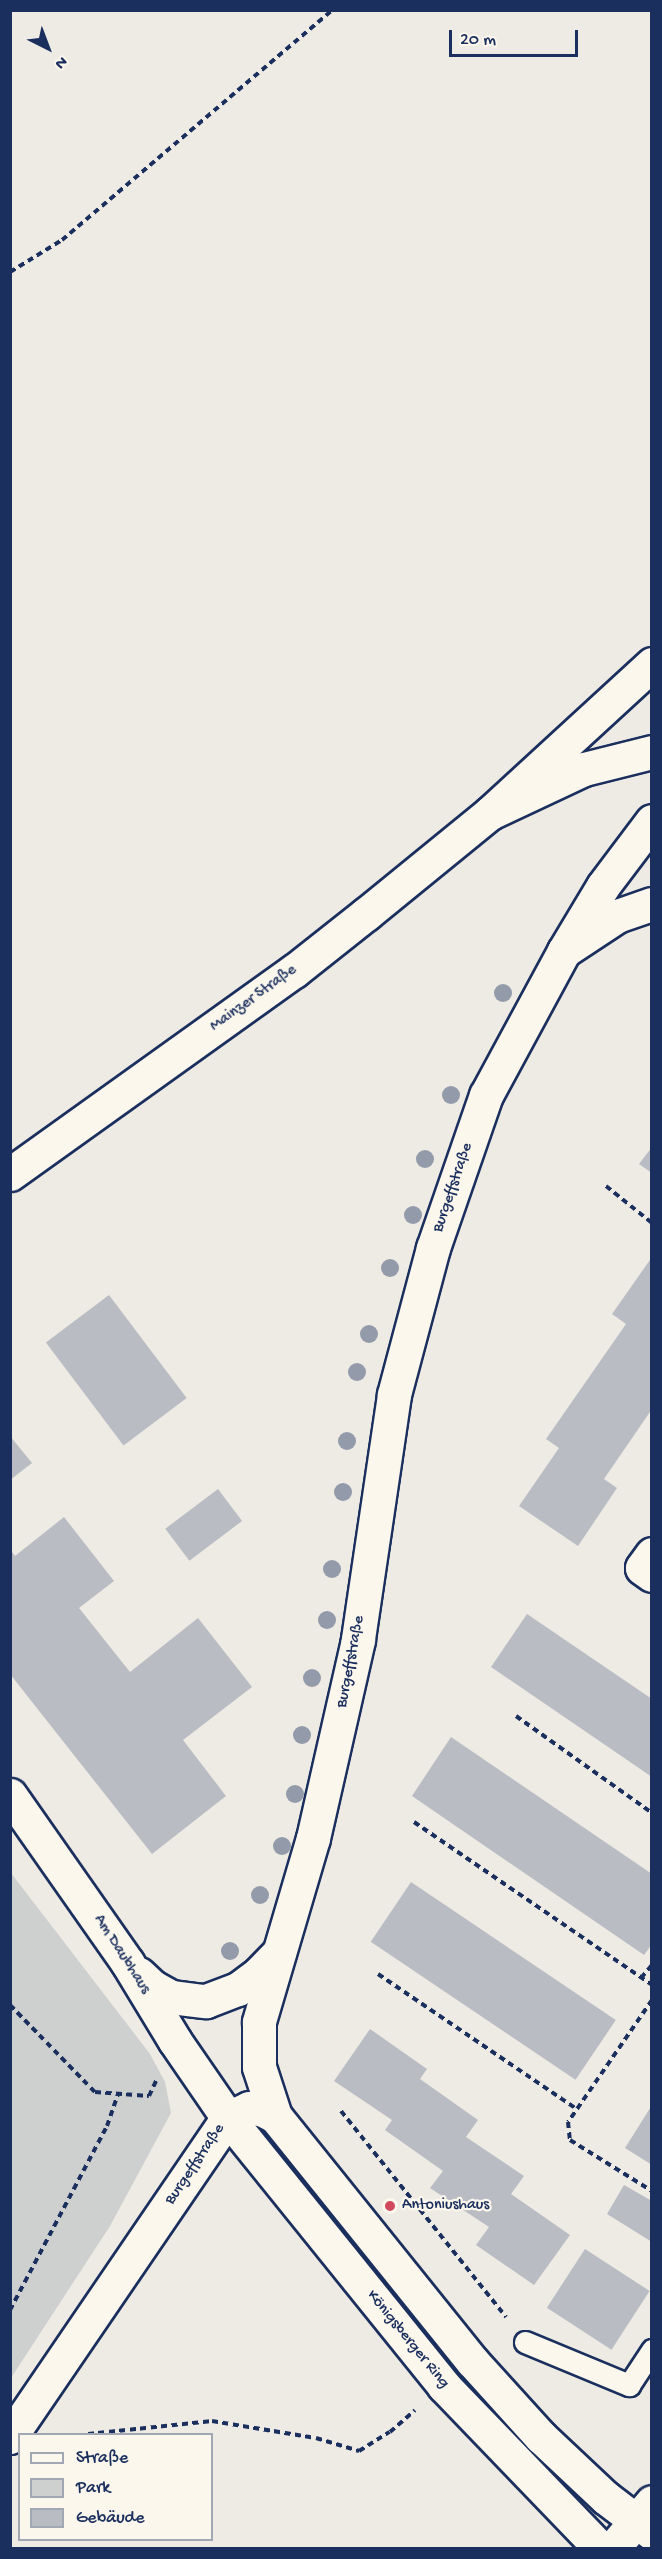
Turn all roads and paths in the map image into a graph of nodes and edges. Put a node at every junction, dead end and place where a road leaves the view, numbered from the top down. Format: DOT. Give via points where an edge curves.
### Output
graph roads {
  1 [pos="332,10"];
  2 [pos="10,272"];
  3 [pos="651,664"];
  4 [pos="651,752"];
  5 [pos="490,813"];
  6 [pos="651,821"];
  7 [pos="651,904"];
  8 [pos="564,951"];
  9 [pos="10,1174"];
  10 [pos="606,1186"];
  11 [pos="651,1223"];
  12 [pos="651,1554"];
  13 [pos="651,1575"];
  14 [pos="516,1716"];
  15 [pos="10,1795"];
  16 [pos="651,1813"];
  17 [pos="414,1822"];
  18 [pos="279,1952"];
  19 [pos="127,1962"];
  20 [pos="651,1965"];
  21 [pos="378,1974"];
  22 [pos="641,1978"];
  23 [pos="651,1985"];
  24 [pos="651,2001"];
  25 [pos="10,2005"];
  26 [pos="118,2094"];
  27 [pos="149,2096"];
  28 [pos="577,2109"];
  29 [pos="341,2110"];
  30 [pos="275,2116"];
  31 [pos="228,2118"];
  32 [pos="651,2191"];
  33 [pos="10,2310"];
  34 [pos="525,2342"];
  35 [pos="651,2350"];
  36 [pos="390,2432"];
  37 [pos="98,2433"];
  38 [pos="10,2437"];
  39 [pos="646,2518"];
  40 [pos="600,2548"];
  41 [pos="614,2548"];
  1 -- 2 [label="path" via="62,240"];
  3 -- 5 [label="main road"];
  4 -- 5 [label="main road" via="584,768"];
  5 -- 9 [label="main road, Mainzer Straße" via="294,971"];
  6 -- 8 [label="main road, Burgeffstraße" via="603,886"];
  7 -- 8 [label="main road" via="617,916"];
  8 -- 18 [label="main road, Burgeffstraße" via="486,1095 433,1248 394,1395 355,1652 313,1838"];
  10 -- 11 [label="path"];
  12 -- 13 [label="main road" via="642,1568"];
  14 -- 16 [label="path"];
  15 -- 19 [label="main road, Am Daubhaus"];
  17 -- 22 [label="path"];
  18 -- 19 [label="main road" via="238,1989 206,2001 171,1997 153,1987"];
  18 -- 30 [label="main road, Burgeffstraße" via="259,2022 259,2067"];
  19 -- 31 [label="main road, Am Daubhaus"];
  20 -- 22 [label="path"];
  21 -- 28 [label="path"];
  22 -- 23 [label="path"];
  24 -- 28 [label="path"];
  25 -- 26 [label="path" via="95,2092"];
  26 -- 27 [label="path"];
  26 -- 33 [label="path" via="106,2126"];
  28 -- 32 [label="path" via="568,2122 570,2140"];
  29 -- 34 [label="path"];
  30 -- 31 [label="main road, Burgeffstraße" via="249,2108"];
  30 -- 39 [label="main road" via="472,2361 541,2437 606,2498"];
  31 -- 38 [label="main road, Burgeffstraße"];
  31 -- 40 [label="main road, Königsberger Ring" via="444,2386"];
  34 -- 35 [label="lane" via="629,2385"];
  36 -- 37 [label="path" via="359,2451 316,2438 212,2421"];
  39 -- 41 [label="main road"];
}
